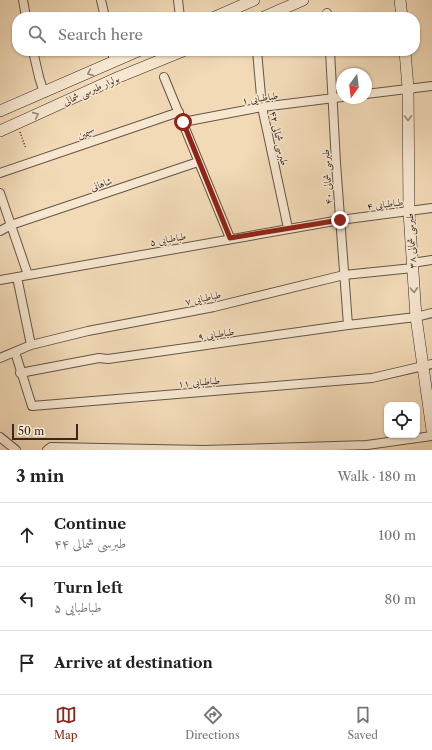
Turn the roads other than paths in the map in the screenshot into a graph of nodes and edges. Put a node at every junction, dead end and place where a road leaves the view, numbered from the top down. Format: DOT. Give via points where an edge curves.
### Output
graph roads {
  1 [pos="23,0"];
  2 [pos="101,0"];
  3 [pos="178,0"];
  4 [pos="254,0"];
  5 [pos="303,0"];
  6 [pos="400,0"];
  7 [pos="25,12"];
  8 [pos="104,12"];
  9 [pos="179,12"];
  10 [pos="226,12"];
  11 [pos="275,12"];
  12 [pos="401,12"];
  13 [pos="34,56"];
  14 [pos="113,56"];
  15 [pos="171,56"];
  16 [pos="257,56"];
  17 [pos="331,56"];
  18 [pos="405,56"];
  19 [pos="164,77"];
  20 [pos="336,86"];
  21 [pos="432,86"];
  22 [pos="408,88"];
  23 [pos="44,93"];
  24 [pos="372,93"];
  25 [pos="336,98"];
  26 [pos="338,104"];
  27 [pos="262,107"];
  28 [pos="0,111"];
  29 [pos="179,112"];
  30 [pos="183,122"];
  31 [pos="0,131"];
  32 [pos="198,162"];
  33 [pos="0,173"];
  34 [pos="0,193"];
  35 [pos="432,208"];
  36 [pos="409,212"];
  37 [pos="340,220"];
  38 [pos="11,225"];
  39 [pos="288,228"];
  40 [pos="0,231"];
  41 [pos="230,238"];
  42 [pos="432,260"];
  43 [pos="413,266"];
  44 [pos="28,275"];
  45 [pos="344,275"];
  46 [pos="18,277"];
  47 [pos="0,280"];
  48 [pos="432,313"];
  49 [pos="416,317"];
  50 [pos="348,325"];
  51 [pos="31,345"];
  52 [pos="15,352"];
  53 [pos="0,358"];
  54 [pos="427,366"];
  55 [pos="20,372"];
  56 [pos="432,430"];
  57 [pos="432,436"];
  58 [pos="0,437"];
  59 [pos="16,450"];
  60 [pos="47,450"];
  1 -- 7 [label="street"];
  2 -- 8 [label="street"];
  3 -- 9 [label="street"];
  4 -- 10 [label="main road"];
  5 -- 11 [label="main road"];
  6 -- 12 [label="main road"];
  13 -- 23 [label="street"];
  14 -- 23 [label="main road, بولوار طبرسی شمالی, one-way"];
  31 -- 15 [label="main road, بولوار طبرسی شمالی, one-way"];
  16 -- 27 [label="street, طبرسی شمالی ۴۲"];
  17 -- 20 [label="street, طبرسی شمالی ۴۰"];
  18 -- 22 [label="main road, طبرسی شمالی ۳۸"];
  19 -- 29 [label="street"];
  21 -- 22 [label="street"];
  22 -- 24 [label="street"];
  22 -- 36 [label="main road, طبرسی شمالی ۳۸, one-way"];
  23 -- 28 [label="main road, بولوار طبرسی شمالی"];
  25 -- 27 [label="street, طباطبایی ۱"];
  26 -- 37 [label="street, طبرسی شمالی ۴۰"];
  27 -- 30 [label="street, طباطبایی ۱"];
  27 -- 39 [label="street, طبرسی شمالی ۴۲"];
  29 -- 30 [label="street"];
  29 -- 33 [label="street, سیمین"];
  30 -- 32 [label="street"];
  32 -- 38 [label="street, شاهانی"];
  32 -- 41 [label="street"];
  34 -- 38 [label="street"];
  35 -- 36 [label="street, طباطبایی ۴"];
  36 -- 37 [label="street, طباطبایی ۴"];
  36 -- 43 [label="main road, طبرسی شمالی ۳۸"];
  37 -- 39 [label="street, طباطبایی ۵"];
  37 -- 45 [label="street, طبرسی شمالی ۴۰"];
  38 -- 40 [label="street, شاهانی"];
  38 -- 44 [label="street"];
  39 -- 41 [label="street, طباطبایی ۵"];
  41 -- 44 [label="street, طباطبایی ۵"];
  42 -- 43 [label="street, طباطبایی ۷"];
  43 -- 45 [label="street, طباطبایی ۷"];
  43 -- 49 [label="main road, طبرسی شمالی ۳۸, one-way"];
  44 -- 46 [label="street, طباطبایی ۵"];
  45 -- 50 [label="street, طبرسی شمالی ۴۰"];
  45 -- 51 [label="street, طباطبایی ۷" via="214,307 88,331"];
  46 -- 47 [label="street, طباطبایی ۵"];
  46 -- 51 [label="street"];
  48 -- 49 [label="street, طباطبایی ۹"];
  49 -- 50 [label="street, طباطبایی ۹"];
  49 -- 54 [label="main road, طبرسی شمالی ۳۸"];
  50 -- 55 [label="street, طباطبایی ۹" via="108,359 99,358"];
  51 -- 52 [label="street, طباطبایی ۷"];
  52 -- 53 [label="street, طباطبایی ۷"];
  52 -- 55 [label="street, طباطبایی ۱۱"];
  54 -- 55 [label="street, طباطبایی ۱۱" via="372,378 32,406"];
  54 -- 56 [label="main road, طبرسی شمالی ۳۸"];
  57 -- 60 [label="street" via="367,444 204,450 51,447"];
  58 -- 59 [label="street"];
}
